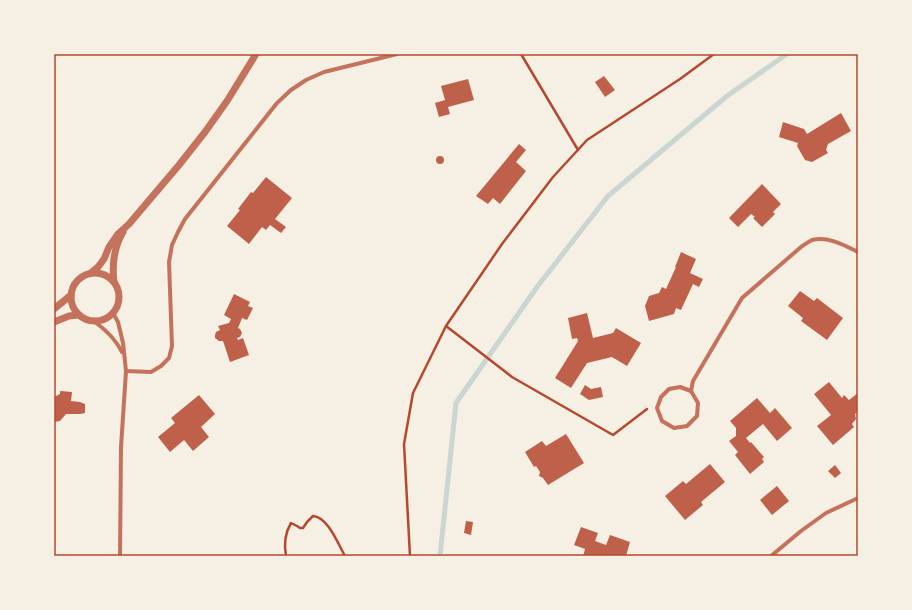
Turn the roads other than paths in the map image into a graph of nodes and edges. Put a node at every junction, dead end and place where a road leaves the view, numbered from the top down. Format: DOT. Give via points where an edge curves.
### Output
graph roads {
  1 [pos="256,54"];
  2 [pos="397,54"];
  3 [pos="129,224"];
  4 [pos="858,252"];
  5 [pos="91,273"];
  6 [pos="114,282"];
  7 [pos="70,295"];
  8 [pos="54,309"];
  9 [pos="113,313"];
  10 [pos="78,315"];
  11 [pos="54,322"];
  12 [pos="95,322"];
  13 [pos="124,355"];
  14 [pos="126,371"];
  15 [pos="691,391"];
  16 [pos="858,498"];
  17 [pos="120,556"];
  18 [pos="771,556"];
  1 -- 3 [label="street" via="205,132"];
  2 -- 14 [label="street" via="324,72 290,90 277,103 185,219 172,245 169,262 172,346 169,358 151,372"];
  3 -- 5 [label="street" via="118,234 104,259"];
  3 -- 6 [label="street" via="121,236 114,257"];
  4 -- 15 [label="street" via="825,239 812,240 801,247 742,298 693,381"];
  5 -- 6 [label="street" via="107,277"];
  5 -- 7 [label="street" via="77,281"];
  6 -- 9 [label="street" via="119,297"];
  7 -- 8 [label="street"];
  7 -- 10 [label="street" via="72,306"];
  9 -- 12 [label="street"];
  9 -- 13 [label="street" via="119,327"];
  10 -- 11 [label="street"];
  10 -- 12 [label="street"];
  12 -- 13 [label="street" via="112,337"];
  13 -- 14 [label="street"];
  14 -- 17 [label="street" via="121,446"];
  15 -- 15 [label="street" via="698,403 697,416 687,426 674,428 662,421 657,408 660,397 669,389 680,387"];
  16 -- 18 [label="street" via="826,513"];
}
